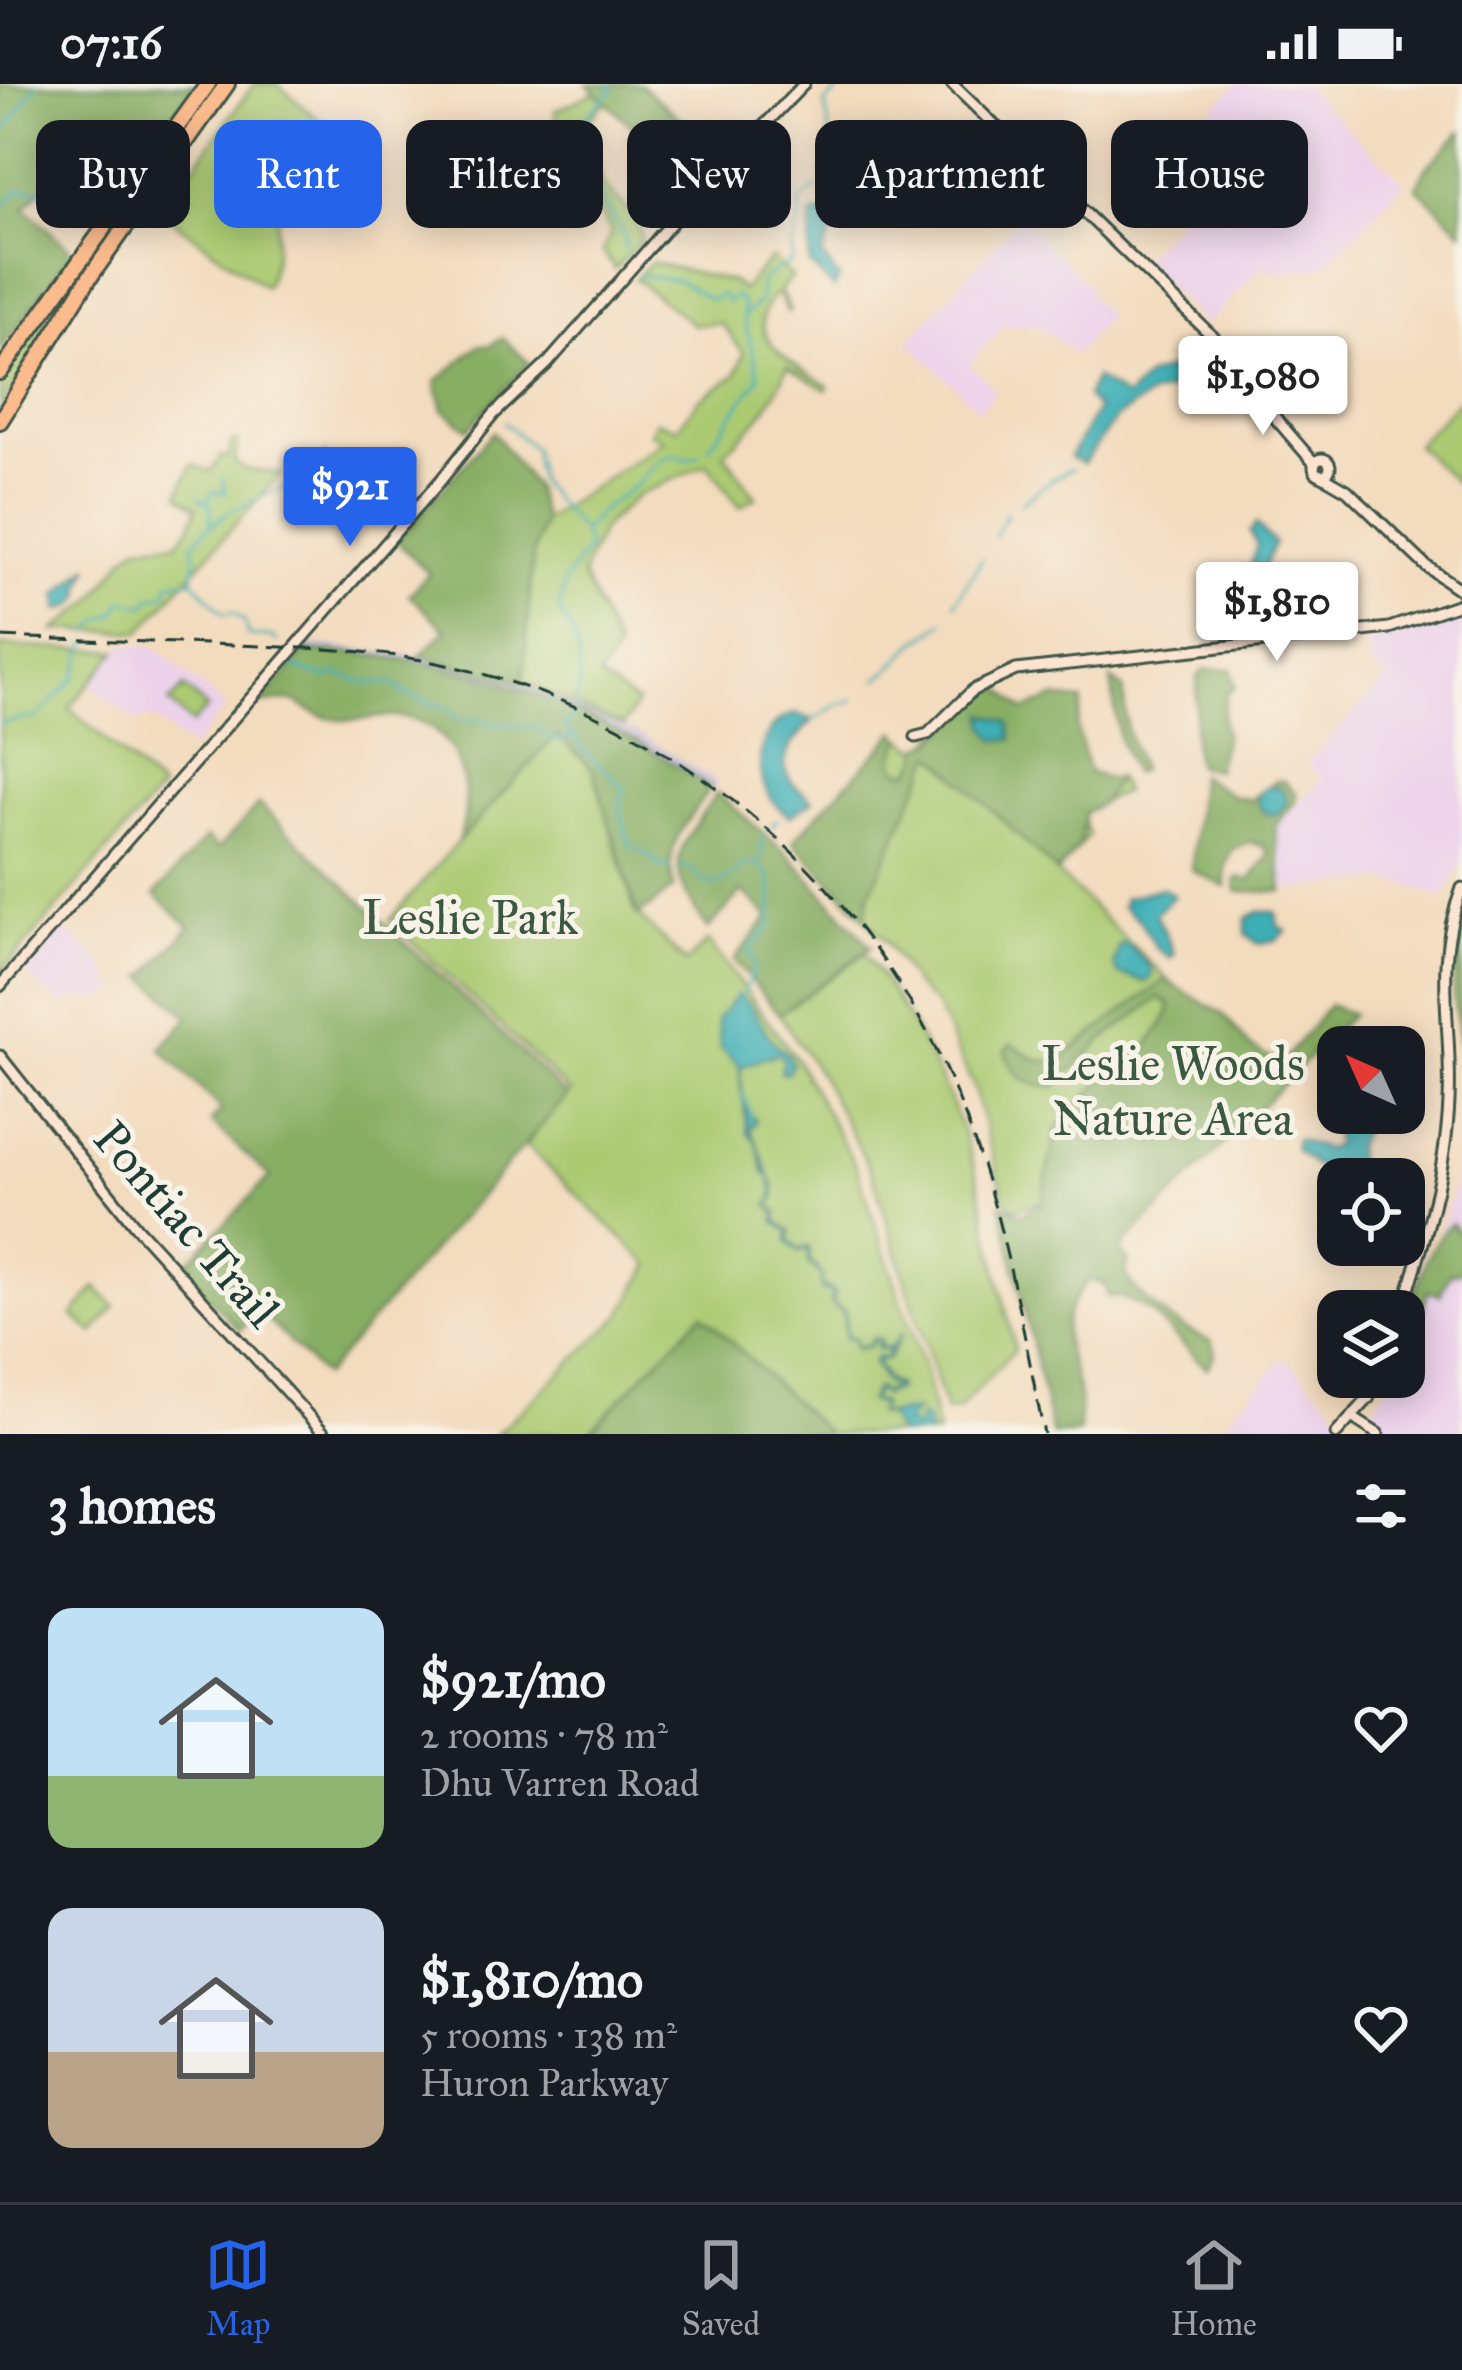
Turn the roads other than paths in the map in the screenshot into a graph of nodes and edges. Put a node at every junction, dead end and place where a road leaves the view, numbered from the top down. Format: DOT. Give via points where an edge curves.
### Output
graph roads {
  1 [pos="208,84"];
  2 [pos="227,84"];
  3 [pos="804,84"];
  4 [pos="952,84"];
  5 [pos="0,372"];
  6 [pos="0,421"];
  7 [pos="1322,466"];
  8 [pos="1417,557"];
  9 [pos="1429,563"];
  10 [pos="1460,596"];
  11 [pos="916,737"];
  12 [pos="1462,888"];
  13 [pos="0,986"];
  14 [pos="0,1056"];
  15 [pos="1408,1290"];
  16 [pos="1366,1398"];
  17 [pos="1353,1418"];
  18 [pos="325,1434"];
  19 [pos="1336,1434"];
  20 [pos="1378,1434"];
  1 -- 5 [label="highway"];
  2 -- 6 [label="highway" via="86,281"];
  3 -- 13 [label="main road" via="494,414"];
  4 -- 7 [label="main road" via="1230,352"];
  7 -- 8 [label="main road"];
  7 -- 9 [label="main road"];
  8 -- 9 [label="main road"];
  8 -- 10 [label="main road"];
  9 -- 10 [label="main road"];
  10 -- 11 [label="main road" via="1389,628 1006,673"];
  12 -- 15 [label="main road" via="1444,958 1450,1099 1443,1158"];
  14 -- 18 [label="main road, Pontiac Trail" via="136,1227"];
  16 -- 17 [label="main road"];
  17 -- 19 [label="main road"];
  17 -- 20 [label="main road"];
}
